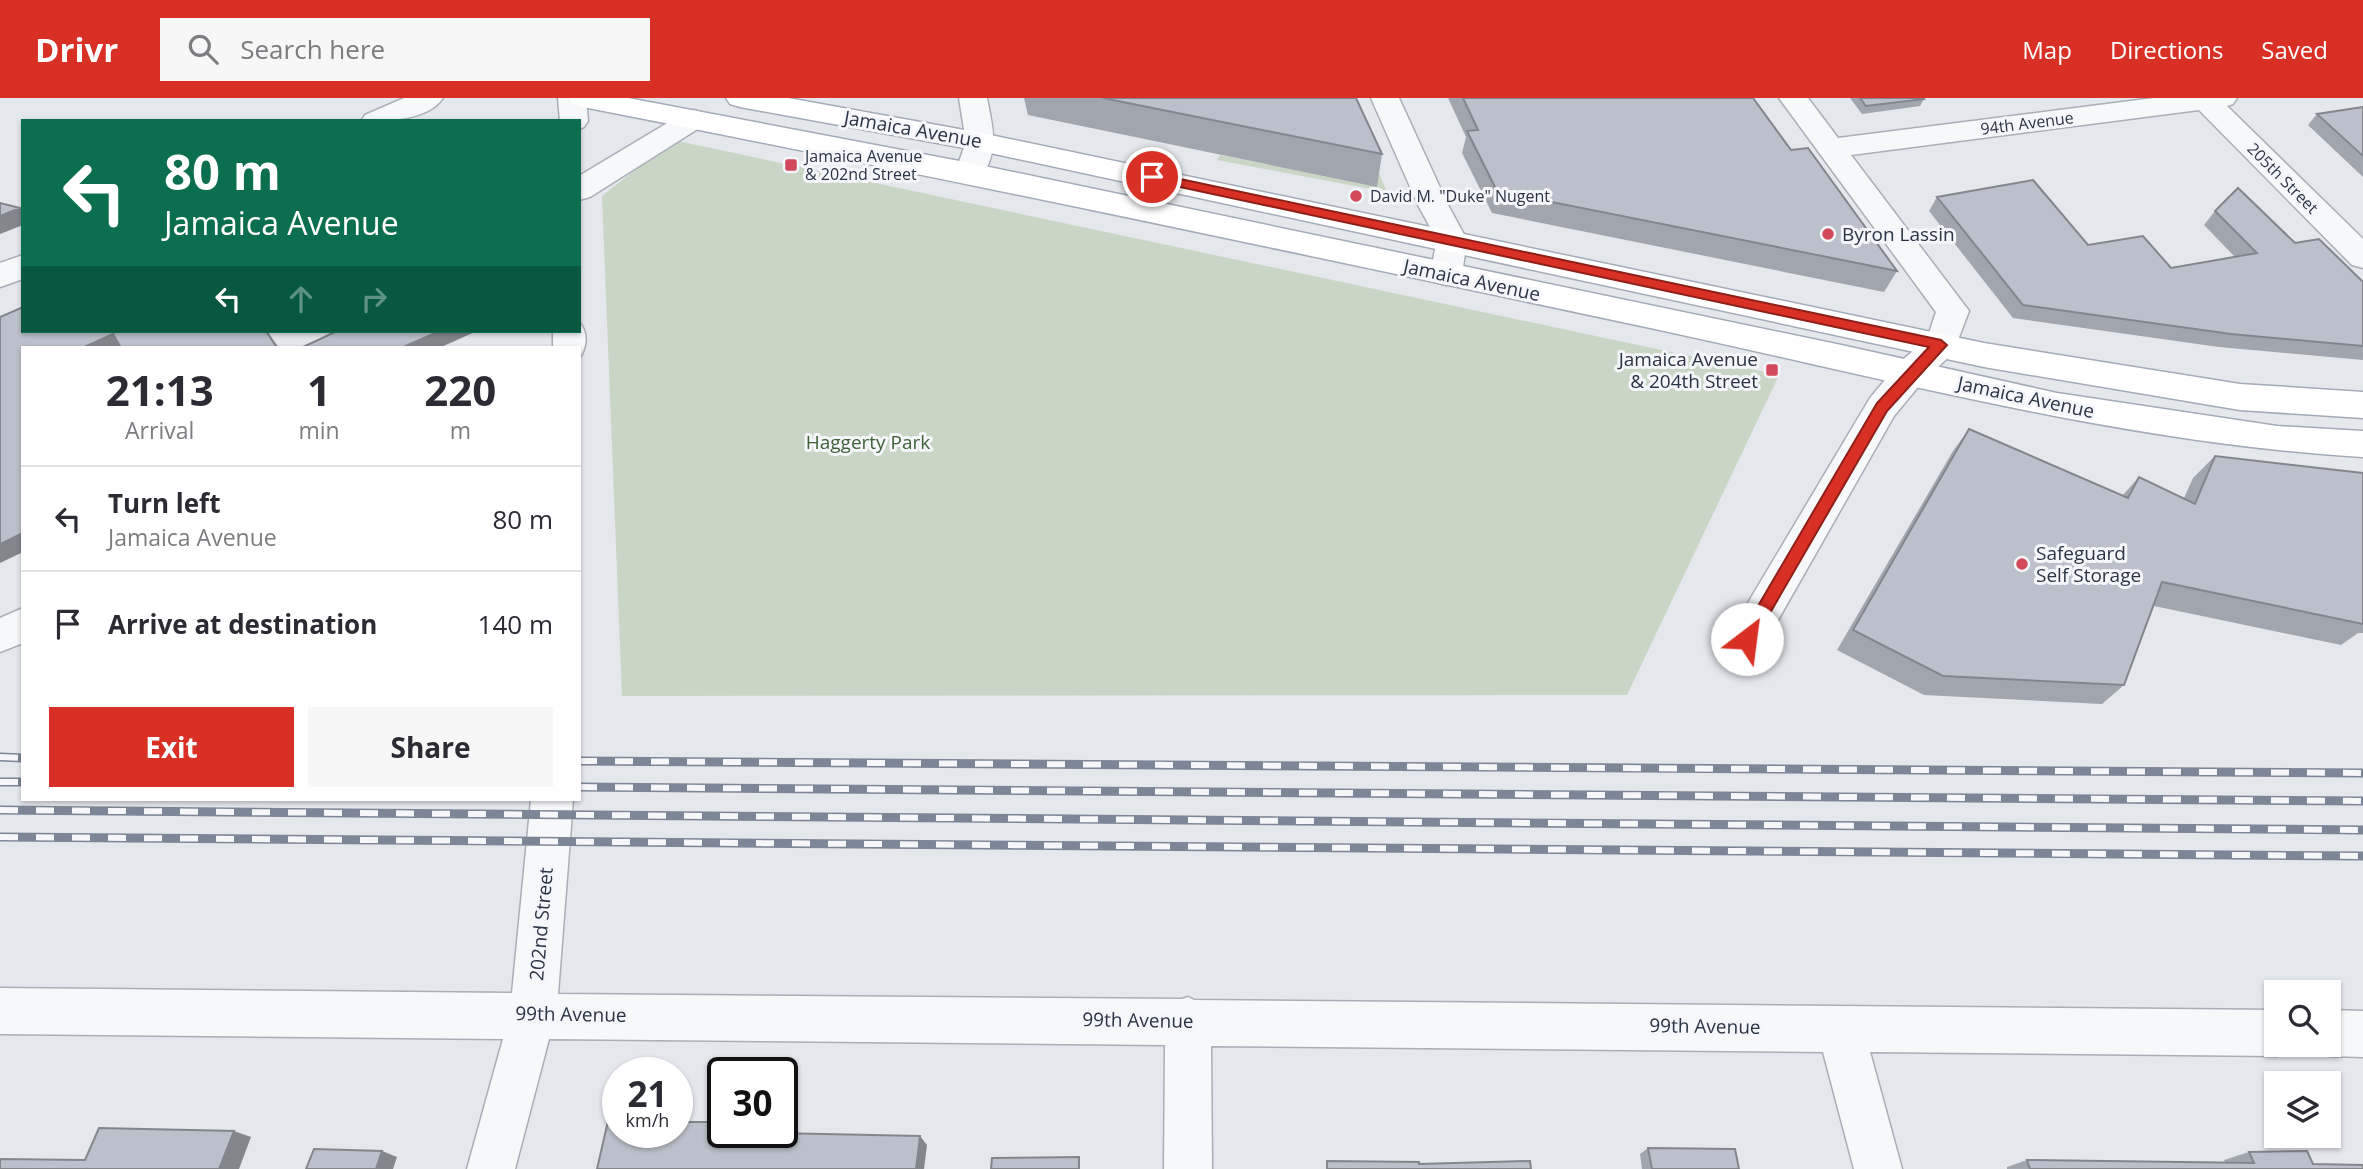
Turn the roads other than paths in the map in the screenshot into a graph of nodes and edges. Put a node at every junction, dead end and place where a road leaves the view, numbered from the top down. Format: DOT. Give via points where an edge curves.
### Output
graph roads {
  1 [pos="429,98"];
  2 [pos="572,98"];
  3 [pos="583,98"];
  4 [pos="740,98"];
  5 [pos="973,98"];
  6 [pos="1385,98"];
  7 [pos="1793,98"];
  8 [pos="2211,99"];
  9 [pos="380,119"];
  10 [pos="573,119"];
  11 [pos="694,119"];
  12 [pos="981,142"];
  13 [pos="1830,148"];
  14 [pos="970,173"];
  15 [pos="581,189"];
  16 [pos="1452,240"];
  17 [pos="2363,257"];
  18 [pos="21,267"];
  19 [pos="1446,274"];
  20 [pos="0,276"];
  21 [pos="1941,345"];
  22 [pos="1912,372"];
  23 [pos="2363,405"];
  24 [pos="2363,444"];
  25 [pos="21,625"];
  26 [pos="0,636"];
  27 [pos="1747,639"];
  28 [pos="552,801"];
  29 [pos="0,1011"];
  30 [pos="533,1014"];
  31 [pos="1188,1020"];
  32 [pos="1840,1027"];
  33 [pos="2264,1032"];
  34 [pos="2341,1033"];
  35 [pos="2363,1034"];
  36 [pos="491,1169"];
  37 [pos="1188,1169"];
  38 [pos="1878,1169"];
  1 -- 9 [label="street"];
  2 -- 10 [label="street"];
  3 -- 11 [label="main road, Jamaica Avenue"];
  4 -- 12 [label="main road, Jamaica Avenue"];
  5 -- 12 [label="street"];
  6 -- 16 [label="street"];
  7 -- 13 [label="street"];
  8 -- 13 [label="street, 94th Avenue"];
  8 -- 17 [label="street, 205th Street"];
  11 -- 14 [label="main road, Jamaica Avenue"];
  11 -- 15 [label="street"];
  12 -- 14 [label="street"];
  12 -- 16 [label="main road, Jamaica Avenue"];
  13 -- 21 [label="street" via="1953,311"];
  14 -- 19 [label="main road, Jamaica Avenue"];
  16 -- 19 [label="street"];
  16 -- 21 [label="main road, Jamaica Avenue"];
  18 -- 20 [label="street"];
  19 -- 22 [label="main road, Jamaica Avenue"];
  21 -- 22 [label="street"];
  21 -- 23 [label="main road, Jamaica Avenue" via="2240,397"];
  22 -- 24 [label="main road, Jamaica Avenue" via="2057,406 2277,439"];
  22 -- 27 [label="street" via="1882,407"];
  25 -- 26 [label="street"];
  28 -- 30 [label="street, 202nd Street"];
  29 -- 30 [label="street, 99th Avenue"];
  30 -- 31 [label="street, 99th Avenue"];
  30 -- 36 [label="street, 202nd Street"];
  31 -- 32 [label="street, 99th Avenue"];
  31 -- 37 [label="street"];
  32 -- 33 [label="street, 99th Avenue"];
  32 -- 38 [label="street"];
  34 -- 35 [label="street"];
}
